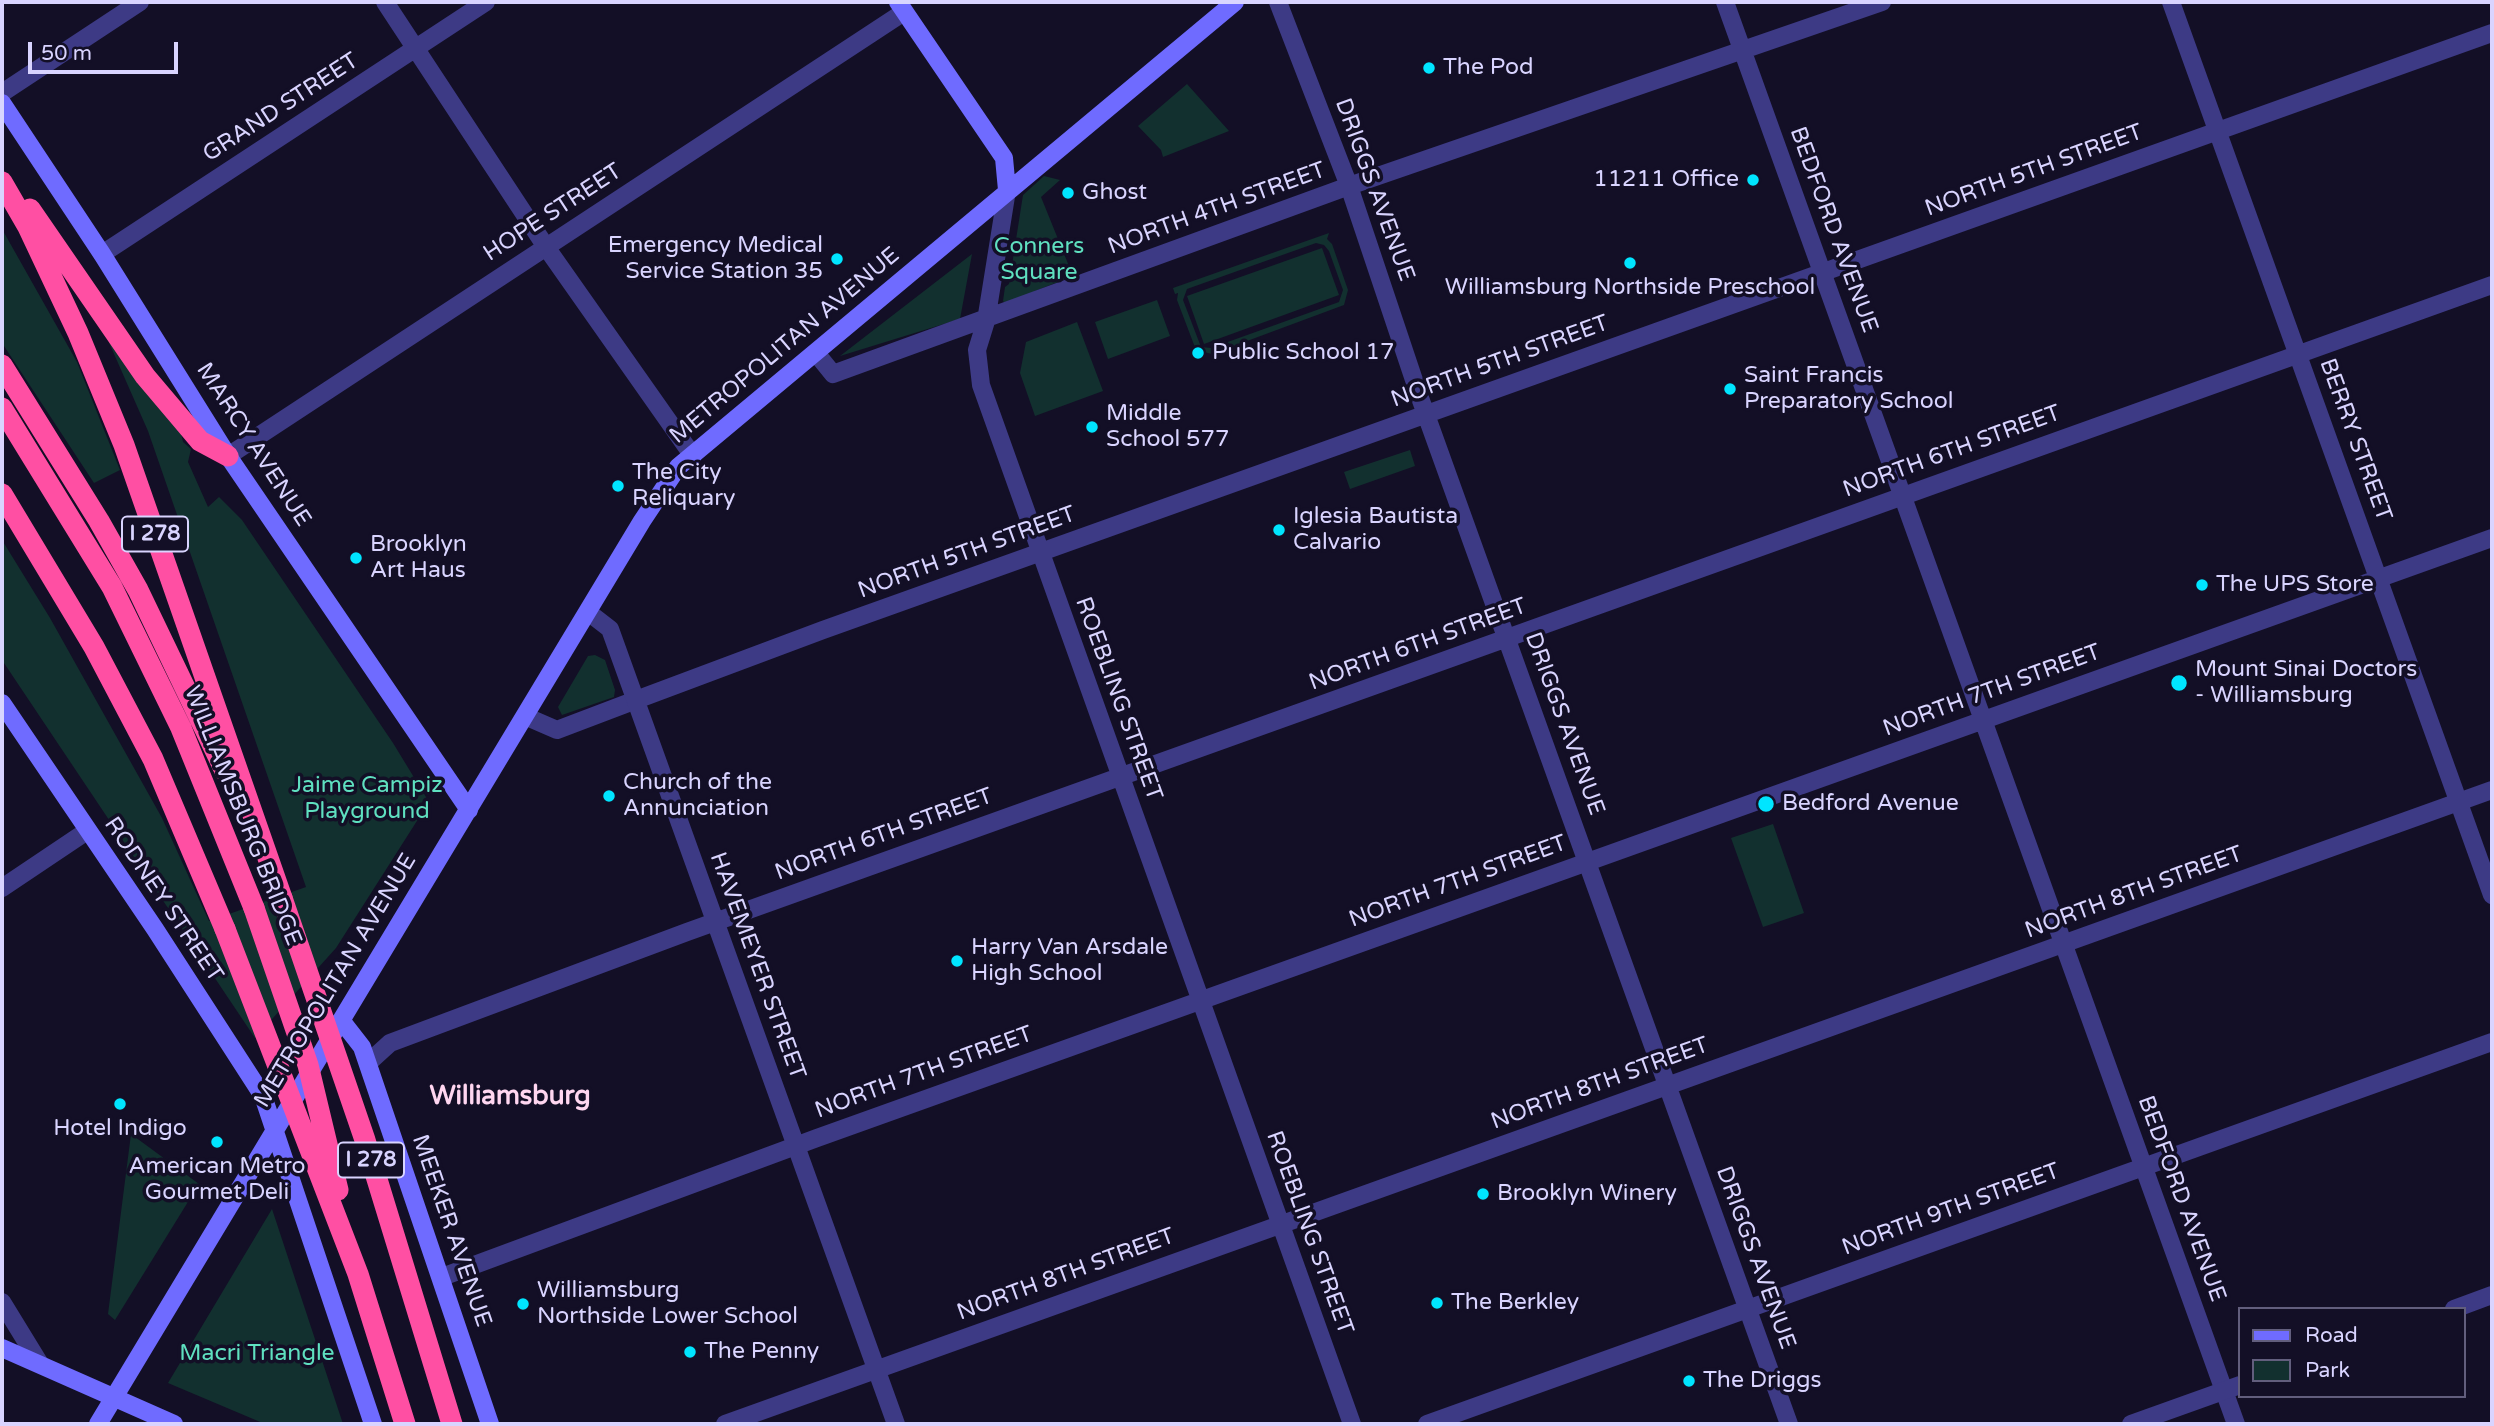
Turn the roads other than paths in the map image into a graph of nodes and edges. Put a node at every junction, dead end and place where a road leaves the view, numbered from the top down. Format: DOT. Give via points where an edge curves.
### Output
graph roads {
  1 [pos="140,2"];
  2 [pos="385,2"];
  3 [pos="486,2"];
  4 [pos="1235,2"];
  5 [pos="1278,2"];
  6 [pos="1725,2"];
  7 [pos="1882,2"];
  8 [pos="2171,2"];
  9 [pos="901,7"];
  10 [pos="2492,33"];
  11 [pos="416,48"];
  12 [pos="1743,50"];
  13 [pos="2,93"];
  14 [pos="2,103"];
  15 [pos="2218,131"];
  16 [pos="2,172"];
  17 [pos="2,181"];
  18 [pos="1349,187"];
  19 [pos="1007,190"];
  20 [pos="546,247"];
  21 [pos="102,254"];
  22 [pos="1822,273"];
  23 [pos="2492,285"];
  24 [pos="986,321"];
  25 [pos="816,353"];
  26 [pos="2298,354"];
  27 [pos="2,365"];
  28 [pos="2,408"];
  29 [pos="1426,415"];
  30 [pos="693,456"];
  31 [pos="228,457"];
  32 [pos="2,494"];
  33 [pos="1902,496"];
  34 [pos="2492,538"];
  35 [pos="1039,554"];
  36 [pos="2379,579"];
  37 [pos="588,612"];
  38 [pos="1507,639"];
  39 [pos="636,700"];
  40 [pos="2,703"];
  41 [pos="527,717"];
  42 [pos="1983,720"];
  43 [pos="1121,777"];
  44 [pos="2492,790"];
  45 [pos="2459,802"];
  46 [pos="470,810"];
  47 [pos="87,831"];
  48 [pos="1587,862"];
  49 [pos="2,888"];
  50 [pos="2492,895"];
  51 [pos="282,898"];
  52 [pos="715,922"];
  53 [pos="2063,944"];
  54 [pos="1201,1000"];
  55 [pos="341,1020"];
  56 [pos="2492,1042"];
  57 [pos="368,1063"];
  58 [pos="1668,1086"];
  59 [pos="273,1131"];
  60 [pos="795,1146"];
  61 [pos="2143,1168"];
  62 [pos="1280,1224"];
  63 [pos="358,1274"];
  64 [pos="442,1277"];
  65 [pos="2492,1295"];
  66 [pos="2,1302"];
  67 [pos="2459,1307"];
  68 [pos="1748,1309"];
  69 [pos="2,1348"];
  70 [pos="40,1364"];
  71 [pos="876,1370"];
  72 [pos="2232,1388"];
  73 [pos="114,1397"];
  74 [pos="98,1424"];
  75 [pos="174,1424"];
  76 [pos="373,1424"];
  77 [pos="405,1424"];
  78 [pos="452,1424"];
  79 [pos="490,1424"];
  80 [pos="724,1424"];
  81 [pos="896,1424"];
  82 [pos="1352,1424"];
  83 [pos="1427,1424"];
  84 [pos="1789,1424"];
  85 [pos="2131,1424"];
  86 [pos="2236,1424"];
  1 -- 13 [label="street"];
  2 -- 11 [label="street"];
  3 -- 11 [label="street, GRAND STREET"];
  4 -- 19 [label="main road, METROPOLITAN AVENUE"];
  5 -- 18 [label="street, DRIGGS AVENUE"];
  6 -- 12 [label="street, BEDFORD AVENUE"];
  7 -- 12 [label="street, NORTH 4TH STREET"];
  8 -- 15 [label="street, BERRY STREET"];
  9 -- 19 [label="main road, ROEBLING STREET" via="1004,158"];
  9 -- 20 [label="street, HOPE STREET"];
  10 -- 15 [label="street, NORTH 5TH STREET"];
  11 -- 20 [label="street"];
  11 -- 21 [label="street, GRAND STREET"];
  12 -- 18 [label="street, NORTH 4TH STREET"];
  12 -- 22 [label="street, BEDFORD AVENUE"];
  14 -- 21 [label="main road, MARCY AVENUE"];
  15 -- 22 [label="street, NORTH 5TH STREET"];
  15 -- 26 [label="street, BERRY STREET"];
  16 -- 31 [label="highway" via="145,376 200,441"];
  17 -- 51 [label="highway, I 278" via="72,322 124,445"];
  18 -- 24 [label="street, NORTH 4TH STREET"];
  18 -- 29 [label="street, DRIGGS AVENUE"];
  19 -- 24 [label="street, ROEBLING STREET"];
  19 -- 25 [label="main road, METROPOLITAN AVENUE"];
  20 -- 30 [label="street"];
  20 -- 31 [label="street, HOPE STREET"];
  21 -- 31 [label="main road, MARCY AVENUE"];
  22 -- 29 [label="street, NORTH 5TH STREET"];
  22 -- 33 [label="street, BEDFORD AVENUE"];
  23 -- 26 [label="street, NORTH 6TH STREET"];
  24 -- 25 [label="street, NORTH 4TH STREET" via="833,374"];
  24 -- 35 [label="street, ROEBLING STREET" via="977,350 981,385"];
  25 -- 30 [label="main road, METROPOLITAN AVENUE"];
  26 -- 33 [label="street, NORTH 6TH STREET"];
  26 -- 36 [label="street, BERRY STREET"];
  27 -- 51 [label="highway, WILLIAMSBURG BRIDGE" via="138,590 193,699"];
  28 -- 63 [label="highway, WILLIAMSBURG BRIDGE, bridge" via="112,587 181,728 254,908 308,1065"];
  29 -- 35 [label="street, NORTH 5TH STREET"];
  29 -- 38 [label="street, DRIGGS AVENUE"];
  30 -- 37 [label="main road, METROPOLITAN AVENUE" via="671,478"];
  31 -- 46 [label="main road, MARCY AVENUE"];
  32 -- 63 [label="highway, I 278, bridge" via="153,759 226,929"];
  33 -- 38 [label="street, NORTH 6TH STREET"];
  33 -- 42 [label="street, BEDFORD AVENUE"];
  34 -- 36 [label="street, NORTH 7TH STREET"];
  35 -- 39 [label="street, NORTH 5TH STREET"];
  35 -- 43 [label="street, ROEBLING STREET"];
  36 -- 42 [label="street, NORTH 7TH STREET"];
  36 -- 45 [label="street, BERRY STREET"];
  37 -- 39 [label="street, HAVEMEYER STREET" via="610,629"];
  37 -- 41 [label="main road, METROPOLITAN AVENUE"];
  38 -- 43 [label="street, NORTH 6TH STREET"];
  38 -- 48 [label="street, DRIGGS AVENUE"];
  39 -- 41 [label="street, NORTH 5TH STREET" via="557,730"];
  39 -- 52 [label="street, HAVEMEYER STREET"];
  40 -- 47 [label="main road, RODNEY STREET"];
  41 -- 46 [label="main road, METROPOLITAN AVENUE"];
  42 -- 48 [label="street, NORTH 7TH STREET"];
  42 -- 53 [label="street, BEDFORD AVENUE"];
  43 -- 52 [label="street, NORTH 6TH STREET"];
  43 -- 54 [label="street, ROEBLING STREET"];
  44 -- 45 [label="street, NORTH 8TH STREET"];
  45 -- 50 [label="street, BERRY STREET"];
  45 -- 53 [label="street, NORTH 8TH STREET"];
  46 -- 55 [label="main road, METROPOLITAN AVENUE"];
  47 -- 49 [label="street"];
  47 -- 59 [label="main road, RODNEY STREET" via="262,1096"];
  48 -- 54 [label="street, NORTH 7TH STREET"];
  48 -- 58 [label="street, DRIGGS AVENUE"];
  51 -- 78 [label="highway, I 278, bridge" via="365,1140"];
  52 -- 57 [label="street, NORTH 6TH STREET" via="390,1043"];
  52 -- 60 [label="street, HAVEMEYER STREET"];
  53 -- 58 [label="street, NORTH 8TH STREET"];
  53 -- 61 [label="street, BEDFORD AVENUE"];
  54 -- 60 [label="street, NORTH 7TH STREET"];
  54 -- 62 [label="street, ROEBLING STREET"];
  55 -- 57 [label="main road, MEEKER AVENUE"];
  55 -- 59 [label="main road, METROPOLITAN AVENUE"];
  56 -- 61 [label="street, NORTH 9TH STREET"];
  57 -- 64 [label="main road, MEEKER AVENUE"];
  58 -- 62 [label="street, NORTH 8TH STREET"];
  58 -- 68 [label="street, DRIGGS AVENUE"];
  59 -- 73 [label="main road, METROPOLITAN AVENUE"];
  59 -- 76 [label="main road"];
  60 -- 64 [label="street, NORTH 7TH STREET"];
  60 -- 71 [label="street, HAVEMEYER STREET"];
  61 -- 68 [label="street, NORTH 9TH STREET"];
  61 -- 72 [label="street, BEDFORD AVENUE"];
  62 -- 71 [label="street, NORTH 8TH STREET"];
  62 -- 82 [label="street, ROEBLING STREET"];
  63 -- 77 [label="highway, I 278, bridge"];
  64 -- 79 [label="main road, MEEKER AVENUE"];
  65 -- 67 [label="street"];
  66 -- 70 [label="street"];
  68 -- 83 [label="street, NORTH 9TH STREET"];
  68 -- 84 [label="street, DRIGGS AVENUE"];
  69 -- 70 [label="main road"];
  70 -- 73 [label="main road"];
  71 -- 80 [label="street, NORTH 8TH STREET"];
  71 -- 81 [label="street, HAVEMEYER STREET"];
  72 -- 85 [label="street"];
  72 -- 86 [label="street, BEDFORD AVENUE"];
  73 -- 74 [label="main road, METROPOLITAN AVENUE"];
  73 -- 75 [label="main road"];
}
